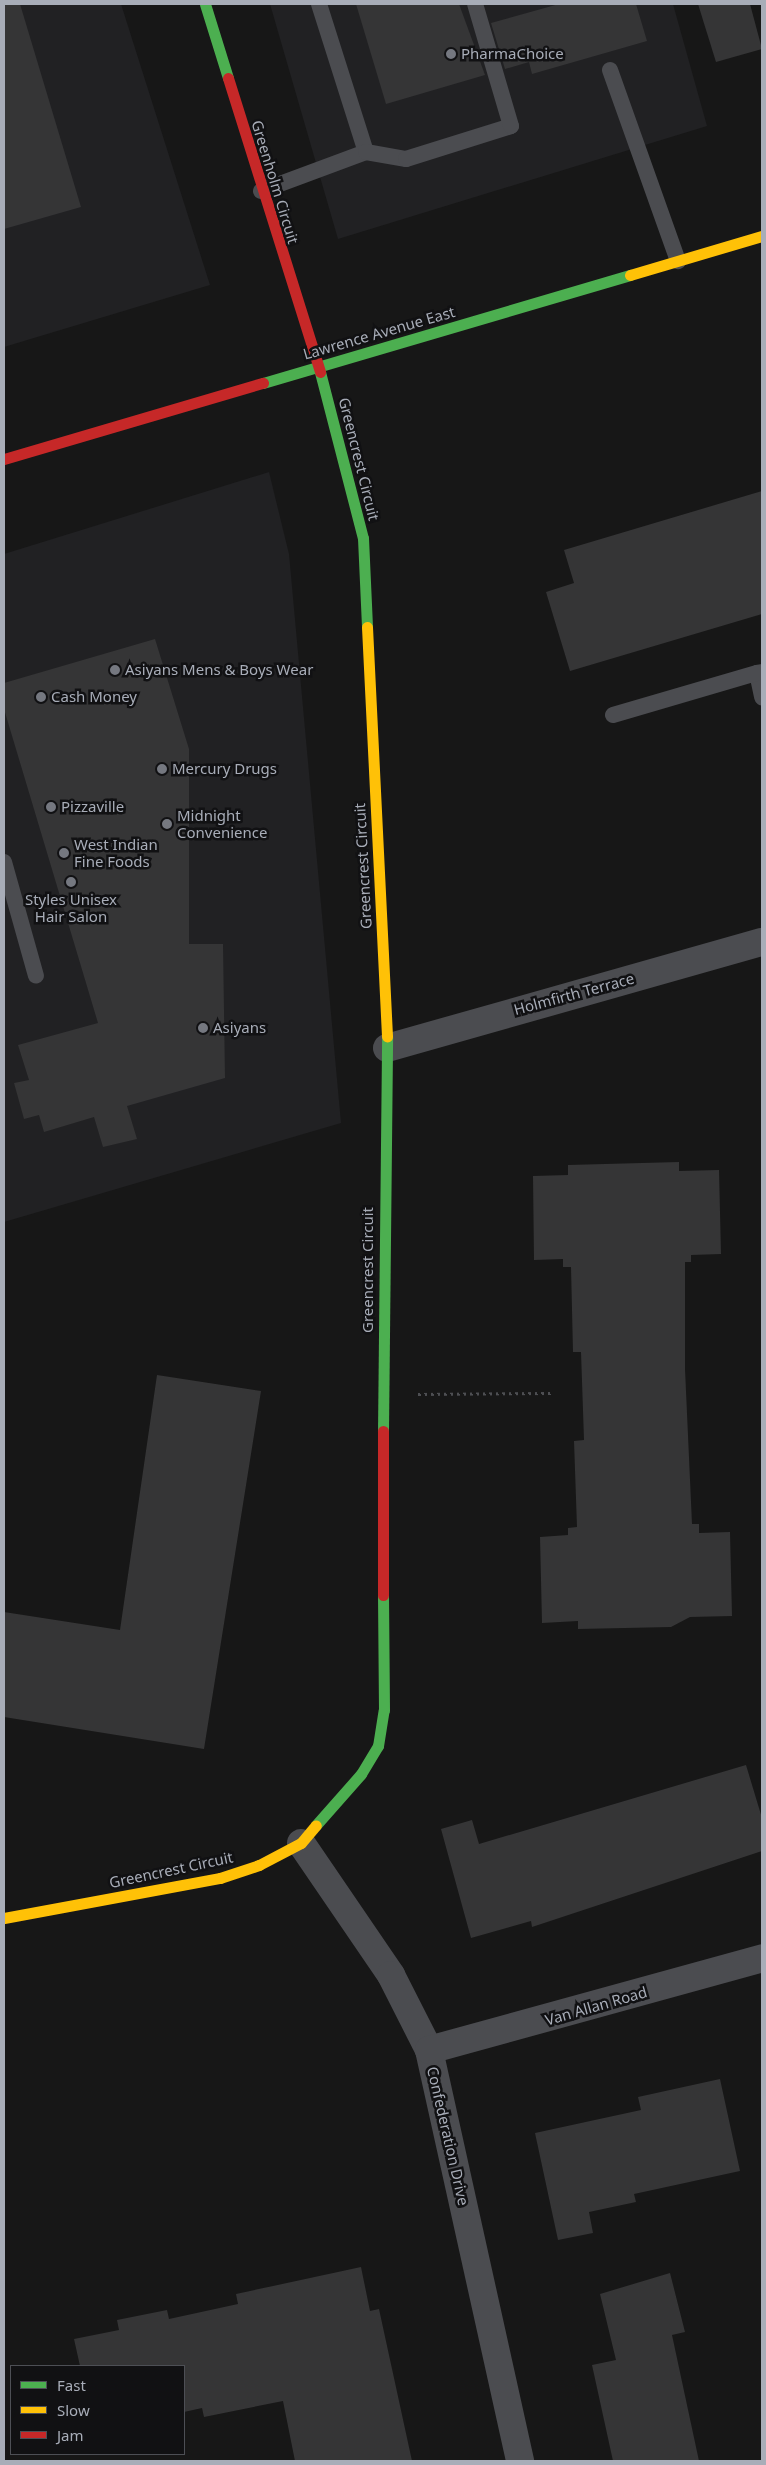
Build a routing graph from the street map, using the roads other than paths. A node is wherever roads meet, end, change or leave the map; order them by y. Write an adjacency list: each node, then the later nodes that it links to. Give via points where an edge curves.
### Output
1 (205, 4): 6 (street, Greenholm Circuit)
2 (319, 4): 5 (lane)
3 (475, 4): 5 (lane, via 511,126 406,159)
4 (610, 70): 8 (lane)
5 (366, 152): 6 (lane)
6 (261, 191): 9 (street, Greenholm Circuit)
7 (762, 236): 8 (street, Lawrence Avenue East)
8 (678, 260): 9 (street, Lawrence Avenue East)
9 (319, 367): 10 (street, Lawrence Avenue East); 17 (street, Greencrest Circuit, via 363,538)
10 (4, 459)
11 (759, 673): 12 (lane); 13 (lane)
12 (762, 697)
13 (613, 715)
14 (4, 862): 16 (lane)
15 (762, 942): 17 (street, Holmfirth Terrace)
16 (36, 976)
17 (387, 1048): 18 (street, Greencrest Circuit, via 384,1710 378,1746 361,1774)
18 (301, 1843): 19 (street, Greencrest Circuit, via 259,1865 220,1878); 21 (street, Confederation Drive, via 390,1975)
19 (4, 1918)
20 (762, 1958): 21 (street, Van Allan Road)
21 (429, 2050): 22 (street, Confederation Drive)
22 (520, 2461)

